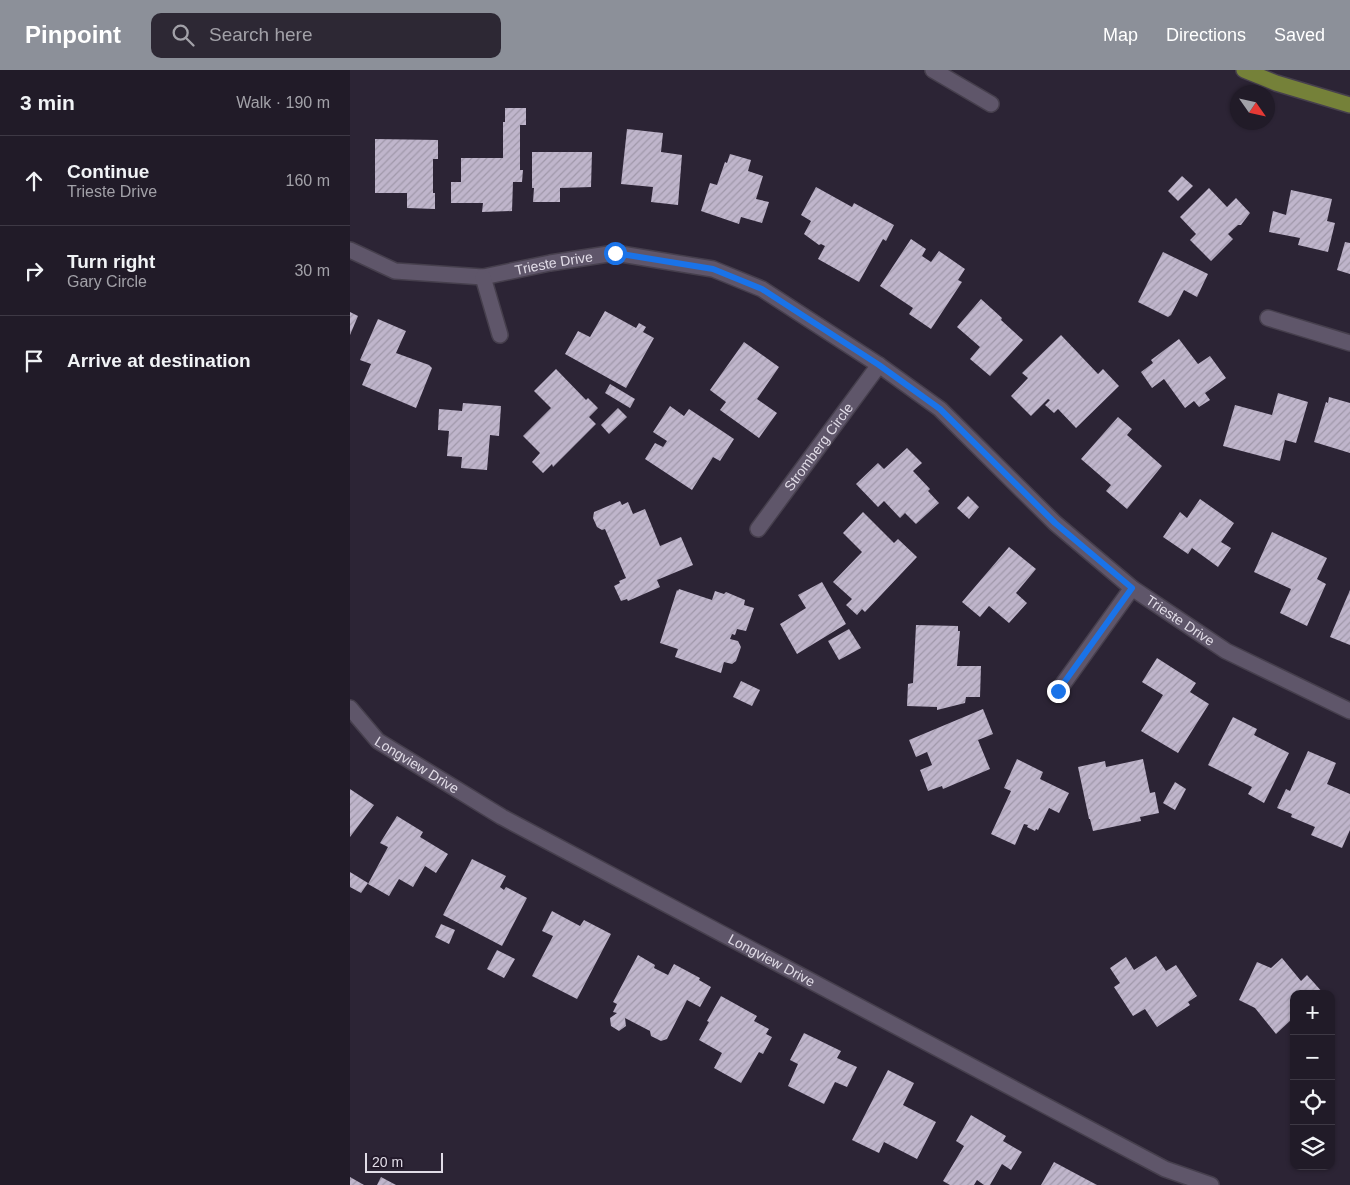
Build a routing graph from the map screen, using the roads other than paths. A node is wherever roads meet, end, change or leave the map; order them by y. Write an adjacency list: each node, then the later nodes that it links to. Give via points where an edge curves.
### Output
1 (933, 70): 3 (street)
2 (1244, 70): 4 (main road)
3 (991, 104)
4 (1350, 105)
5 (350, 250): 6 (street, Trieste Drive, via 395,271)
6 (483, 277): 8 (street); 10 (street, Trieste Drive, via 615,253 713,269 762,289)
7 (1268, 318): 9 (street)
8 (500, 335)
9 (1350, 343)
10 (879, 365): 11 (street, Stromberg Circle); 12 (street, Trieste Drive, via 940,409 1055,523)
11 (758, 529)
12 (1132, 588): 13 (street); 15 (street, Trieste Drive, via 1226,652)
13 (1058, 691)
14 (350, 708): 16 (street, Longview Drive, via 378,741 502,817 1165,1169)
15 (1350, 711)
16 (1211, 1185)

